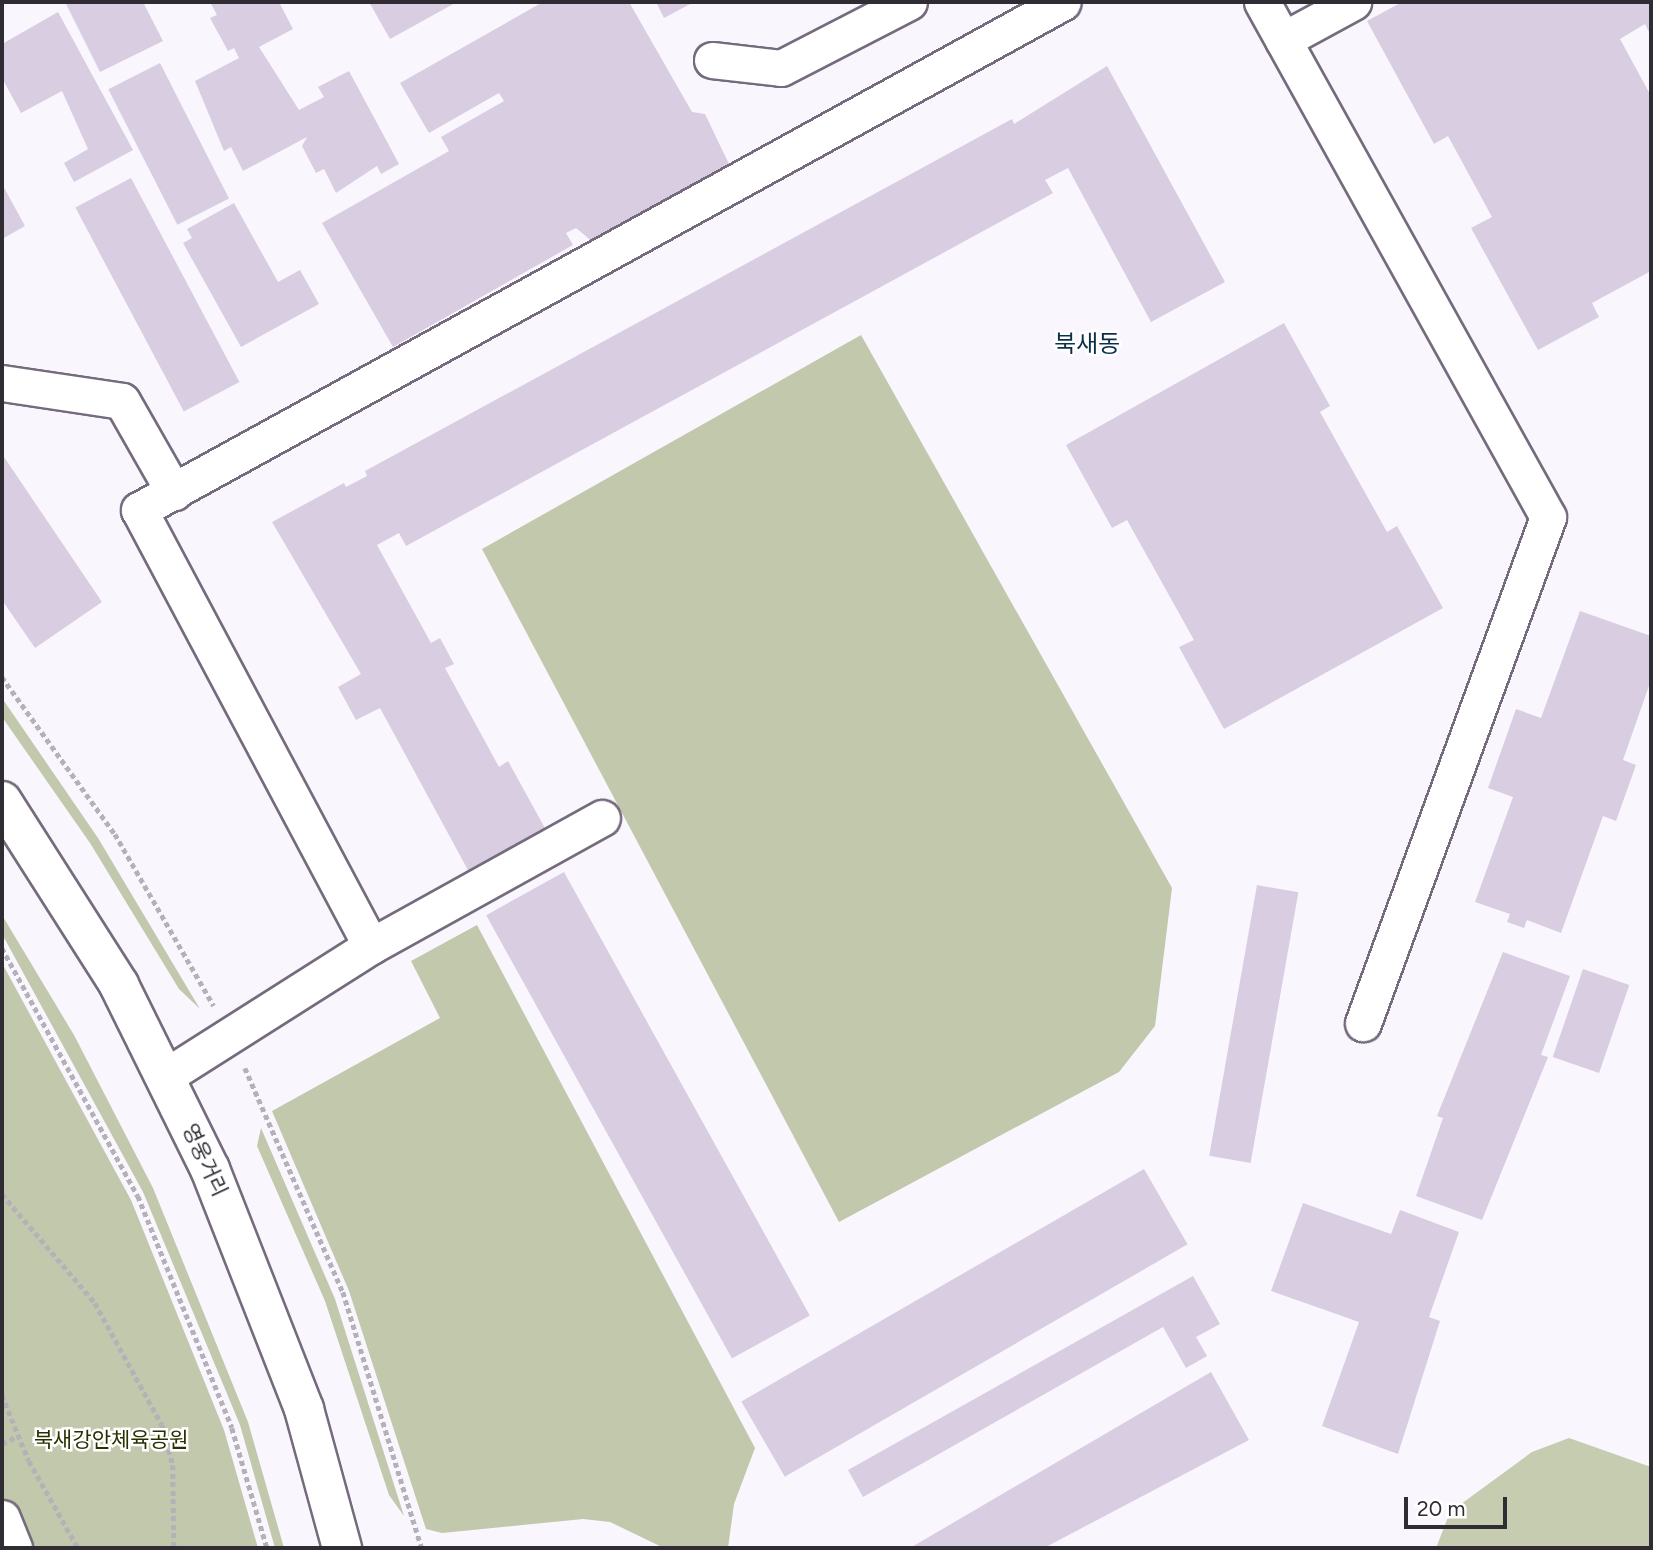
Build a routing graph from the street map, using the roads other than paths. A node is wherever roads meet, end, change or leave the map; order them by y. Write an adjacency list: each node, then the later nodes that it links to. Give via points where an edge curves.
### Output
1 (909, 2): 6 (street, via 781,68)
2 (1063, 2): 8 (street)
3 (1262, 2): 5 (street)
4 (1353, 2): 5 (street)
5 (1283, 40): 12 (street, via 1548,517)
6 (712, 60)
7 (2, 383): 8 (street, via 122,401)
8 (174, 492): 11 (street, via 139,510)
9 (2, 801): 13 (main road, 영웅거리, via 119,985)
10 (602, 818): 11 (street)
11 (371, 946): 13 (street)
12 (1363, 1023)
13 (166, 1076): 16 (main road, 영웅거리, via 262,1292 304,1409)
14 (2, 1518): 15 (street)
15 (14, 1548)
16 (342, 1548)

